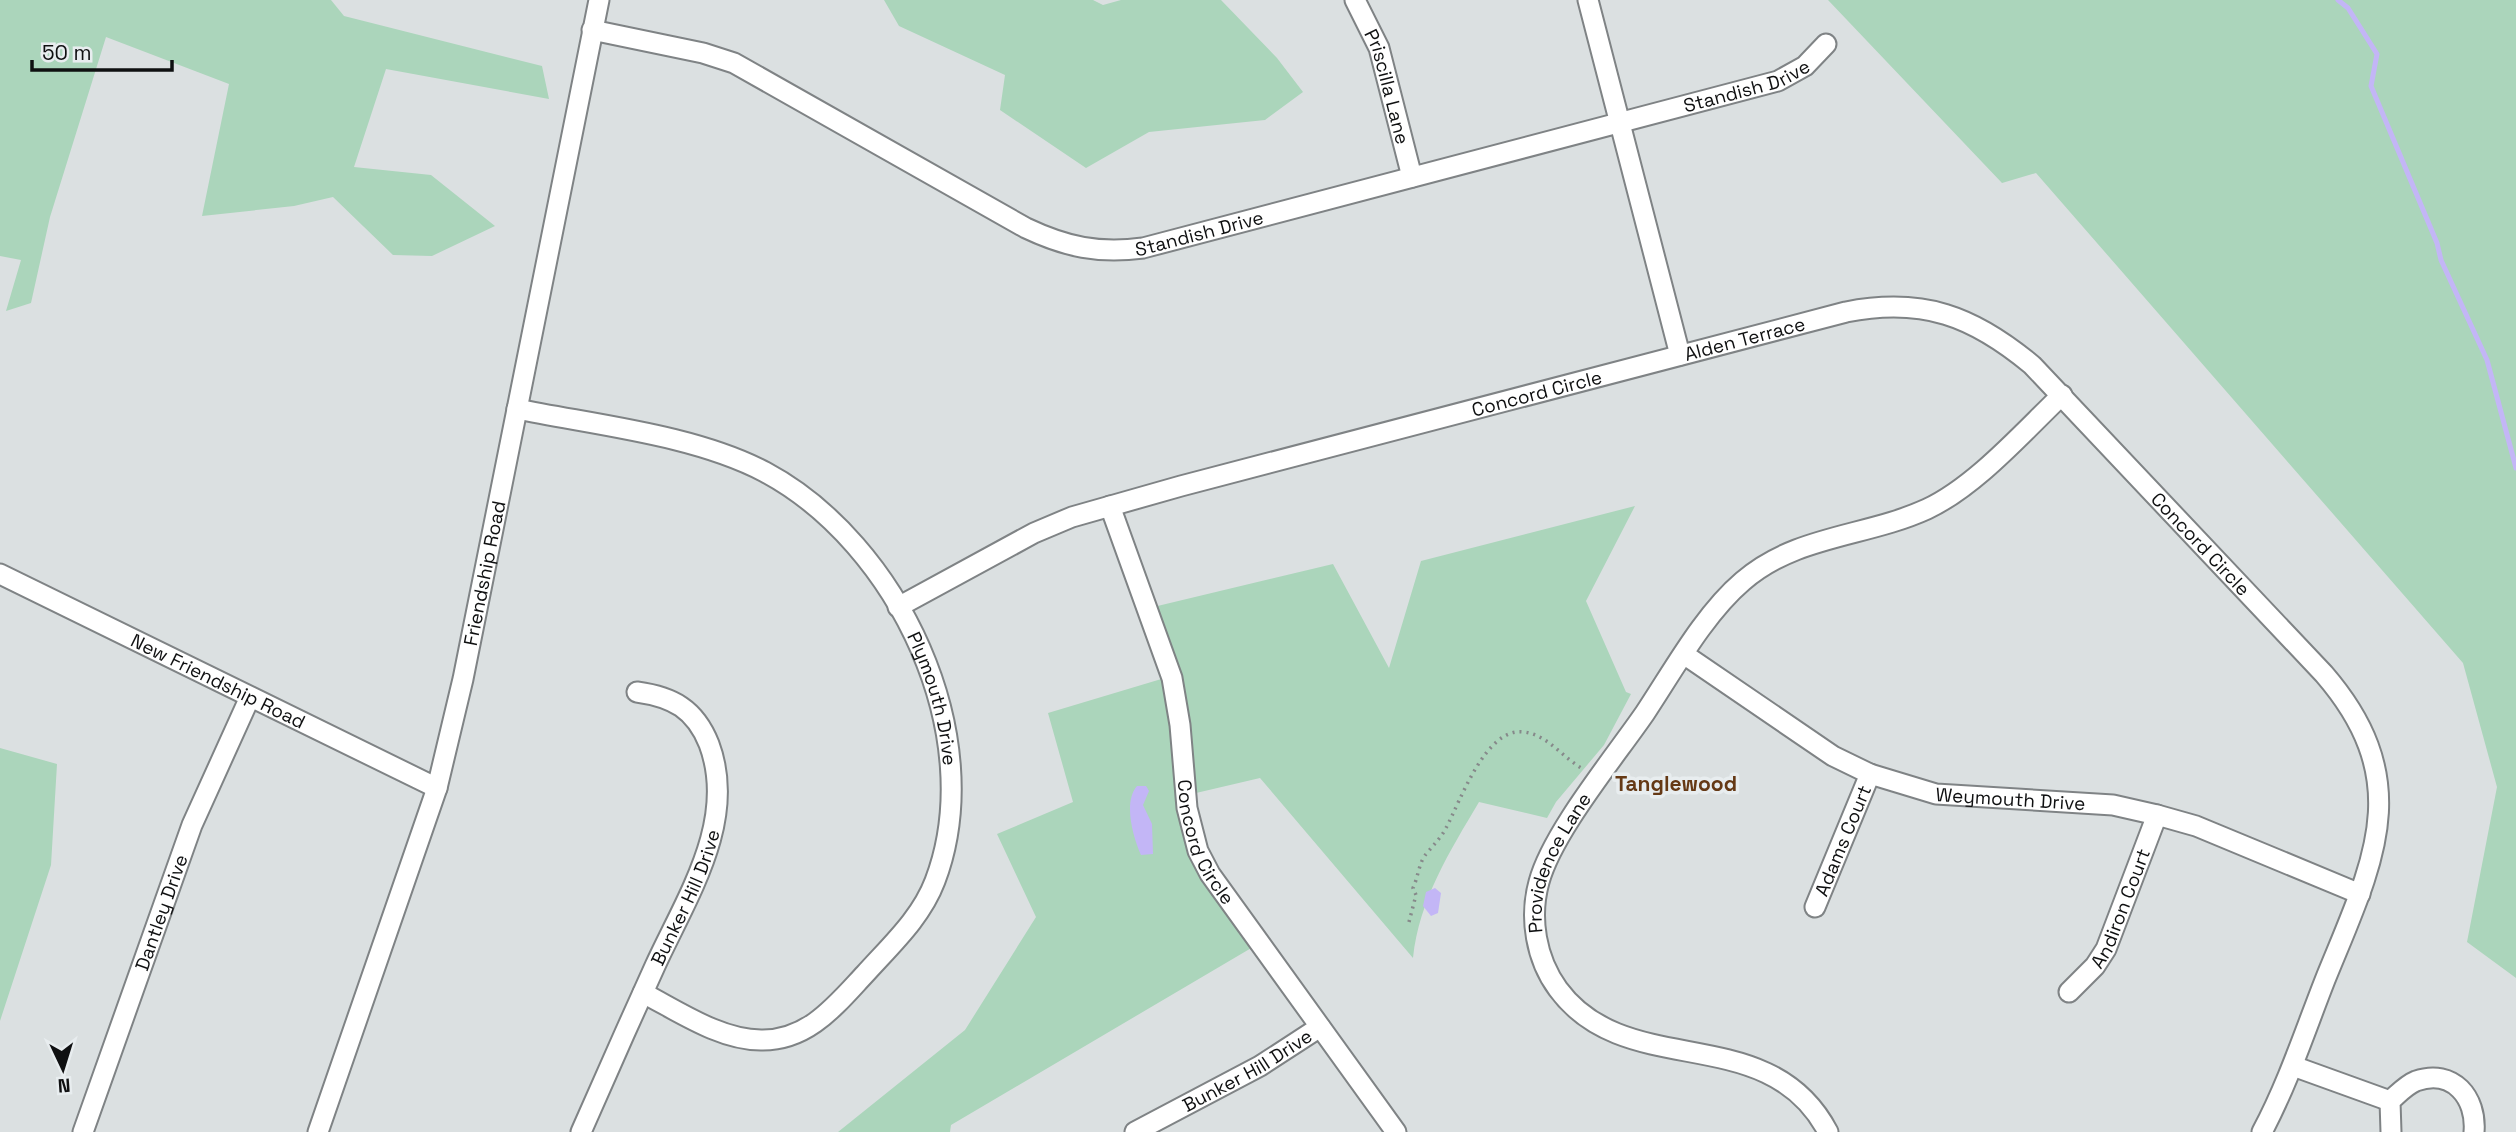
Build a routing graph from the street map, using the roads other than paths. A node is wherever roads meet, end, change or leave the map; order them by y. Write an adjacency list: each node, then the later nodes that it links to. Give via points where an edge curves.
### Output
1 (598, 0): 4 (street, Friendship Road)
2 (1355, 0): 7 (street, Priscilla Lane, via 1379,48)
3 (1588, 0): 6 (street, Alden Terrace)
4 (593, 30): 7 (street, Standish Drive, via 734,63 1026,228 1069,247 1095,251 1143,248); 10 (street, Friendship Road)
5 (1826, 44): 6 (street, Standish Drive, via 1805,66 1778,81)
6 (1620, 122): 7 (street, Standish Drive); 8 (street, Alden Terrace)
7 (1412, 177)
8 (1680, 355): 9 (street, Alden Terrace, via 1846,312 1889,306 1920,308 1962,318 1994,334); 11 (street, Concord Circle)
9 (2062, 395): 14 (street, via 1948,498 1897,520 1804,545 1768,563 1725,599); 20 (street, Concord Circle, via 2324,674 2352,710 2373,758 2380,804 2375,847)
10 (517, 409): 13 (street, Plymouth Drive, via 700,446 765,471 835,523); 18 (street, Friendship Road)
11 (1110, 506): 13 (street, Concord Circle, via 1034,533); 24 (street, Concord Circle, via 1172,678 1181,725 1187,808 1198,851)
12 (0, 574): 16 (street, New Friendship Road)
13 (898, 607): 23 (street, Plymouth Drive, via 933,676 952,762 946,848 926,901 911,924 827,1014 800,1032 749,1039)
14 (1685, 655): 17 (street, Weymouth Drive, via 1833,756); 32 (street, Providence Lane, via 1549,856 1538,887 1537,941 1557,988 1572,1007 1602,1028 1776,1076 1803,1096)
15 (637, 692): 23 (street, Bunker Hill Drive, via 666,696 699,721 712,752 719,797 707,850)
16 (250, 697): 18 (street, New Friendship Road); 27 (street, Dantley Drive, via 192,825)
17 (1870, 774): 19 (street, Weymouth Drive, via 1936,794 2113,805); 21 (street, Adams Court)
18 (437, 788): 28 (street, Friendship Road)
19 (2157, 815): 20 (street, Weymouth Drive, via 2196,826); 22 (street, Andiron Court, via 2106,949)
20 (2360, 894): 25 (street, Concord Circle)
21 (1815, 907)
22 (2069, 992)
23 (649, 996): 29 (street, Bunker Hill Drive)
24 (1320, 1027): 30 (street, Bunker Hill Drive, via 1260,1066); 31 (street, Concord Circle)
25 (2293, 1066): 26 (street); 33 (street, Concord Circle)
26 (2390, 1101): 34 (street); 35 (street, via 2414,1082 2446,1080 2472,1104)
27 (83, 1132)
28 (318, 1132)
29 (581, 1132)
30 (1135, 1132)
31 (1396, 1132)
32 (1828, 1132)
33 (2262, 1132)
34 (2391, 1132)
35 (2474, 1132)

